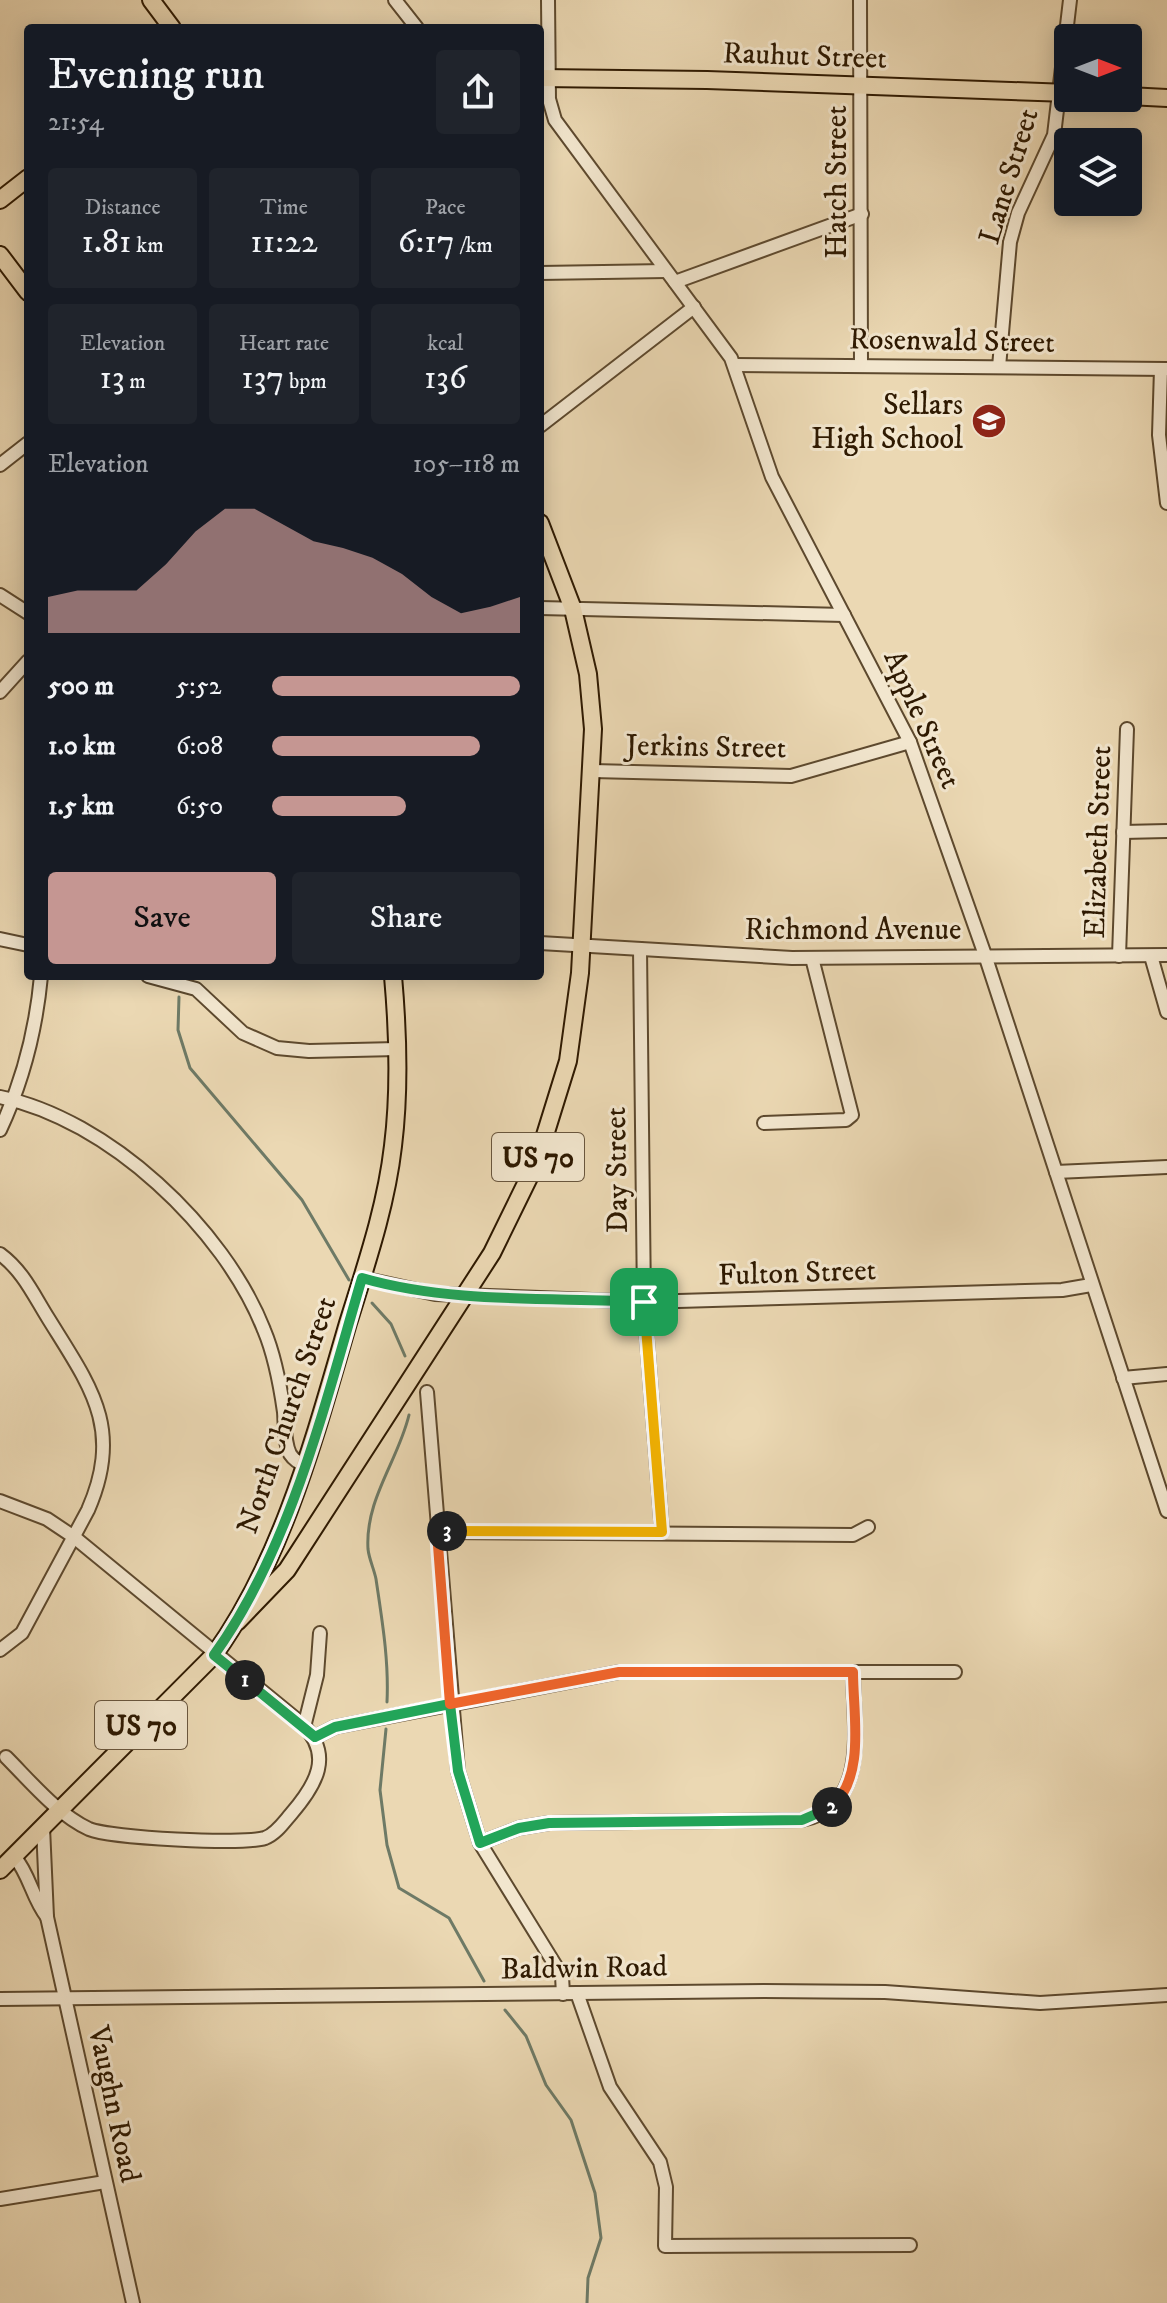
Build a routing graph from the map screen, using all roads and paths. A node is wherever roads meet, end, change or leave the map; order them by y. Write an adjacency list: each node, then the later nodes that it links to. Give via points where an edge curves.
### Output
1 (151, 0): 6 (main road)
2 (395, 0): 7 (street)
3 (548, 0): 9 (street, Apple Street)
4 (860, 0): 10 (street, Hatch Street)
5 (1070, 0): 8 (street, Lane Street)
6 (169, 24)
7 (414, 24)
8 (1068, 24)
9 (544, 78): 10 (main road, Rauhut Street); 20 (street, Apple Street, via 555,120)
10 (862, 86): 11 (main road, Rauhut Street); 17 (street, Hatch Street)
11 (1054, 93)
12 (1142, 97): 13 (main road)
13 (1167, 98)
14 (1059, 112): 25 (street, Lane Street, via 1013,227)
15 (24, 181): 16 (main road)
16 (0, 200)
17 (862, 214): 20 (street); 23 (street, Hatch Street)
18 (0, 255): 21 (main road)
19 (544, 273): 20 (street)
20 (671, 277): 22 (street, Apple Street)
21 (24, 287)
22 (694, 307): 24 (street, Apple Street); 27 (street)
23 (861, 364): 24 (street, Rosenwald Street); 25 (street, Rosenwald Street)
24 (735, 365): 36 (street, Apple Street, via 772,477)
25 (999, 367): 26 (street, Rosenwald Street)
26 (1164, 369): 30 (street, via 1159,435)
27 (544, 423)
28 (24, 446): 29 (street)
29 (0, 465)
30 (1167, 503)
31 (544, 533): 34 (main road, US 70)
32 (0, 595): 35 (street)
33 (544, 608): 34 (street)
34 (573, 609): 36 (street); 41 (main road, US 70, via 590,691)
35 (24, 610)
36 (844, 615): 40 (street, Apple Street)
37 (24, 665): 38 (street)
38 (0, 692)
39 (1127, 729): 43 (street, Elizabeth Street)
40 (910, 742): 41 (street, Jerkins Street, via 791,776); 49 (street, Apple Street)
41 (593, 771): 47 (main road, US 70)
42 (1167, 831): 43 (street)
43 (1123, 832): 51 (street, Elizabeth Street)
44 (0, 939): 46 (street)
45 (544, 943): 47 (street, Richmond Avenue)
46 (24, 944)
47 (582, 946): 48 (street, Richmond Avenue); 70 (main road, US 70, via 572,1039 550,1125 516,1207)
48 (640, 949): 53 (street, Richmond Avenue); 71 (street, Day Street)
49 (985, 955): 51 (street, Richmond Avenue); 53 (street, Richmond Avenue); 66 (street, Apple Street)
50 (1167, 955): 52 (street, Richmond Avenue)
51 (1119, 956): 52 (street, Richmond Avenue)
52 (1151, 956): 59 (street, Elizabeth Street)
53 (812, 958): 63 (street, via 853,1112 846,1120)
54 (40, 980): 62 (street, via 32,1042)
55 (163, 980): 58 (street)
56 (200, 980): 58 (street)
57 (393, 980): 60 (main road, North Church Street / US 70)
58 (196, 989): 60 (street, via 243,1033 277,1048)
59 (1167, 1012)
60 (397, 1049): 68 (main road, North Church Street / US 70, via 393,1149)
61 (0, 1097): 62 (street)
62 (14, 1100): 64 (street); 75 (street, via 68,1119 109,1143 169,1197 229,1265 263,1327 276,1364 288,1447 294,1460)
63 (764, 1123)
64 (0, 1130)
65 (1167, 1167): 66 (street)
66 (1056, 1172): 69 (street, Apple Street)
67 (0, 1254): 81 (street, via 33,1290 92,1388 101,1415 102,1471)
68 (362, 1278): 70 (street, Fulton Street, via 417,1292); 75 (main road, North Church Street / US 70)
69 (1091, 1285): 71 (street, Fulton Street); 73 (street, Apple Street)
70 (466, 1295): 71 (street, Fulton Street); 82 (main road, US 70, via 287,1570)
71 (644, 1302): 80 (street, Day Street)
72 (1167, 1374): 73 (street)
73 (1123, 1378): 77 (street, Apple Street)
74 (427, 1392): 79 (street)
75 (304, 1465): 82 (main road, North Church Street / US 70)
76 (0, 1501): 81 (street, via 47,1519)
77 (1167, 1511)
78 (868, 1527): 80 (street, via 853,1535)
79 (437, 1532): 80 (street); 88 (street)
80 (662, 1532)
81 (74, 1537): 84 (street, via 22,1633); 85 (street)
82 (237, 1622): 85 (main road, North Church Street / US 70)
83 (320, 1633): 89 (street, via 317,1675)
84 (0, 1650)
85 (214, 1655): 89 (street); 92 (main road, North Church Street / US 70)
86 (853, 1672): 87 (street); 88 (street, via 619,1672); 94 (street, via 851,1778 841,1799 824,1813 802,1820 549,1823)
87 (955, 1672)
88 (450, 1704): 90 (street, via 335,1727); 94 (street, via 458,1771)
89 (304, 1727): 90 (street)
90 (315, 1737): 92 (street, via 319,1759 313,1786 277,1831 265,1838 151,1837 93,1830)
91 (6, 1757): 92 (street)
92 (61, 1808): 93 (main road, North Church Street / US 70)
93 (43, 1827): 95 (main road, North Church Street / US 70); 97 (street, Vaughn Road)
94 (480, 1843): 98 (street)
95 (14, 1856): 96 (main road, North Church Street / US 70); 97 (street, Vaughn Road)
96 (0, 1870)
97 (47, 1917): 101 (street, Vaughn Road)
98 (570, 1993): 99 (street, Baldwin Road, via 885,1992 1040,2003); 101 (street, Baldwin Road); 104 (street, via 610,2087 660,2162 666,2187 665,2246)
99 (1167, 1995)
100 (0, 1999): 101 (street, Baldwin Road)
101 (66, 1999): 102 (street, Vaughn Road)
102 (105, 2182): 103 (street); 105 (street, Vaughn Road)
103 (0, 2199)
104 (910, 2245)
105 (133, 2303)

